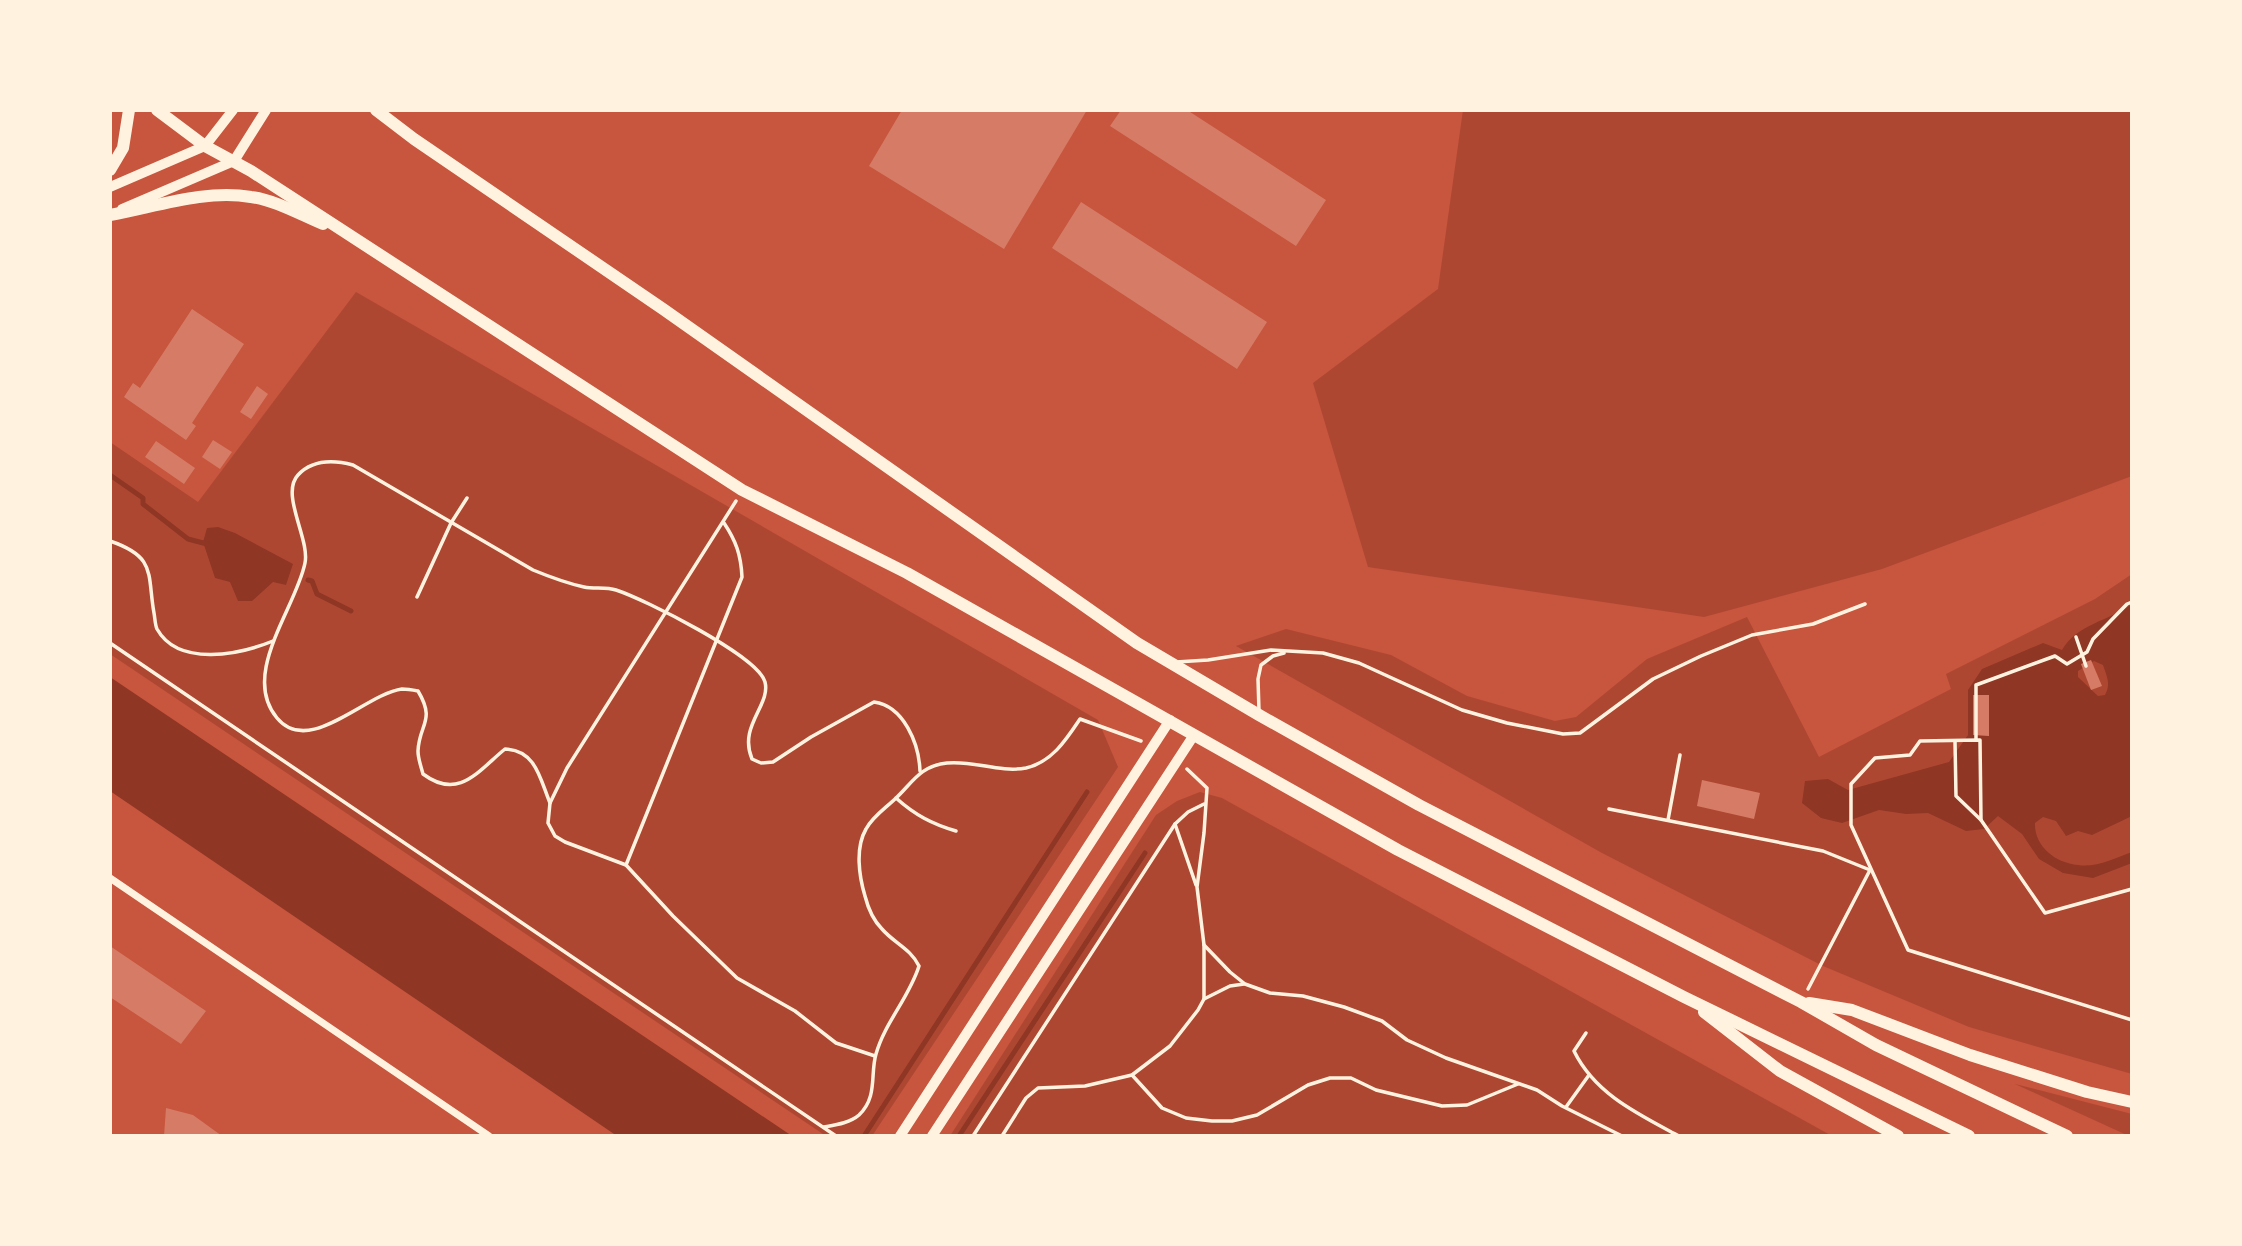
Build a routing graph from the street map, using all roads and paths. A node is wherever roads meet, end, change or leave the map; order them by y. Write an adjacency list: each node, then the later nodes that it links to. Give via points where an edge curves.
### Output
1 (129, 110): 10 (highway, via 123,148)
2 (157, 110): 8 (highway)
3 (233, 110): 8 (street)
4 (266, 110): 9 (street)
5 (376, 110): 7 (highway)
6 (385, 110): 7 (highway)
7 (414, 139): 29 (highway)
8 (205, 146): 9 (highway); 11 (street)
9 (234, 160): 12 (street); 13 (highway)
10 (110, 170)
11 (110, 187)
12 (110, 214): 13 (highway, via 212,196 251,197)
13 (352, 236): 14 (highway)
14 (742, 490): 16 (path); 32 (highway, via 907,573)
15 (467, 498): 17 (path)
16 (723, 522): 22 (path); 25 (path, via 735,540 742,577)
17 (451, 523): 19 (path); 22 (path, via 542,574 562,582 613,589); 24 (path, via 353,465 338,461 309,467 296,476 292,493 305,562)
18 (110, 541): 24 (path, via 139,556 151,576 157,628 172,645 225,655)
19 (417, 597)
20 (2132, 603): 28 (path)
21 (1865, 604): 27 (lane, via 1813,624 1752,635 1701,656 1653,679 1580,733 1507,723 1462,710 1359,663 1322,653)
22 (663, 612): 25 (path); 41 (path)
23 (2076, 638): 28 (path)
24 (274, 640): 41 (path, via 263,679 276,718 290,729 311,732 386,694 418,691 426,704 427,722 418,748 423,774 446,785 463,782 505,749 519,749 529,756)
25 (716, 641): 39 (path, via 756,668 765,682 748,737 752,759 774,762 874,702 897,712 915,742); 48 (path)
26 (110, 643): 66 (path)
27 (1289, 652): 29 (lane, via 1271,650); 31 (lane, via 1261,664)
28 (2082, 655): 30 (path); 34 (path, via 2067,664 2055,656 1976,685)
29 (1170, 662): 31 (highway)
30 (2086, 666)
31 (1259, 715): 57 (highway, via 1419,805)
32 (1170, 720): 33 (highway); 36 (street)
33 (1194, 735): 38 (street); 55 (highway, via 1398,850)
34 (1976, 740): 35 (path); 45 (path, via 1980,740)
35 (1955, 741): 45 (path, via 1956,796); 49 (path, via 1920,741 1910,755 1875,758 1851,784 1851,825)
36 (1154, 746): 39 (path, via 1080,719 1062,747 1027,768 946,763); 69 (street)
37 (1679, 755): 44 (path)
38 (1178, 760): 42 (path, via 1207,788); 70 (street)
39 (920, 771): 40 (path)
40 (896, 798): 47 (path, via 933,825); 60 (path, via 866,830 859,871 873,918 919,966)
41 (550, 803): 48 (path, via 548,822 555,836)
42 (1204, 804): 46 (path); 51 (path)
43 (1609, 808): 44 (path)
44 (1668, 820): 49 (path, via 1823,851)
45 (1981, 820): 52 (path, via 2045,913)
46 (1175, 824): 51 (path); 71 (path)
47 (956, 831)
48 (626, 865): 60 (path, via 737,978 796,1011 836,1043)
49 (1870, 870): 57 (path); 58 (path, via 1908,950)
50 (110, 878): 67 (street)
51 (1197, 887): 53 (path)
52 (2132, 889)
53 (1204, 945): 54 (path); 56 (path)
54 (1245, 984): 56 (path); 63 (path, via 1344,1007 1382,1021 1407,1040 1446,1058)
55 (1684, 997): 75 (highway, via 1780,1071); 76 (highway)
56 (1204, 999): 61 (path, via 1170,1046)
57 (1801, 1002): 64 (highway, via 1853,1010 1970,1055); 77 (highway, via 1876,1045)
58 (2132, 1020)
59 (1587, 1033): 62 (path, via 1574,1051)
60 (875, 1056): 66 (path, via 872,1093 860,1115)
61 (1132, 1075): 63 (path, via 1162,1108 1186,1118 1212,1121 1257,1115 1308,1085 1330,1078 1351,1078 1376,1090 1442,1106 1467,1105); 72 (path, via 1085,1086 1038,1088 1026,1098)
62 (1589, 1075): 65 (path); 74 (path, via 1616,1101)
63 (1520, 1083): 65 (path)
64 (2132, 1102)
65 (1565, 1107): 73 (path)
66 (824, 1127): 68 (path)
67 (489, 1136)
68 (836, 1136)
69 (900, 1136)
70 (932, 1136)
71 (973, 1136)
72 (1002, 1136)
73 (1622, 1136)
74 (1679, 1136)
75 (1898, 1136)
76 (1969, 1136)
77 (2067, 1136)

